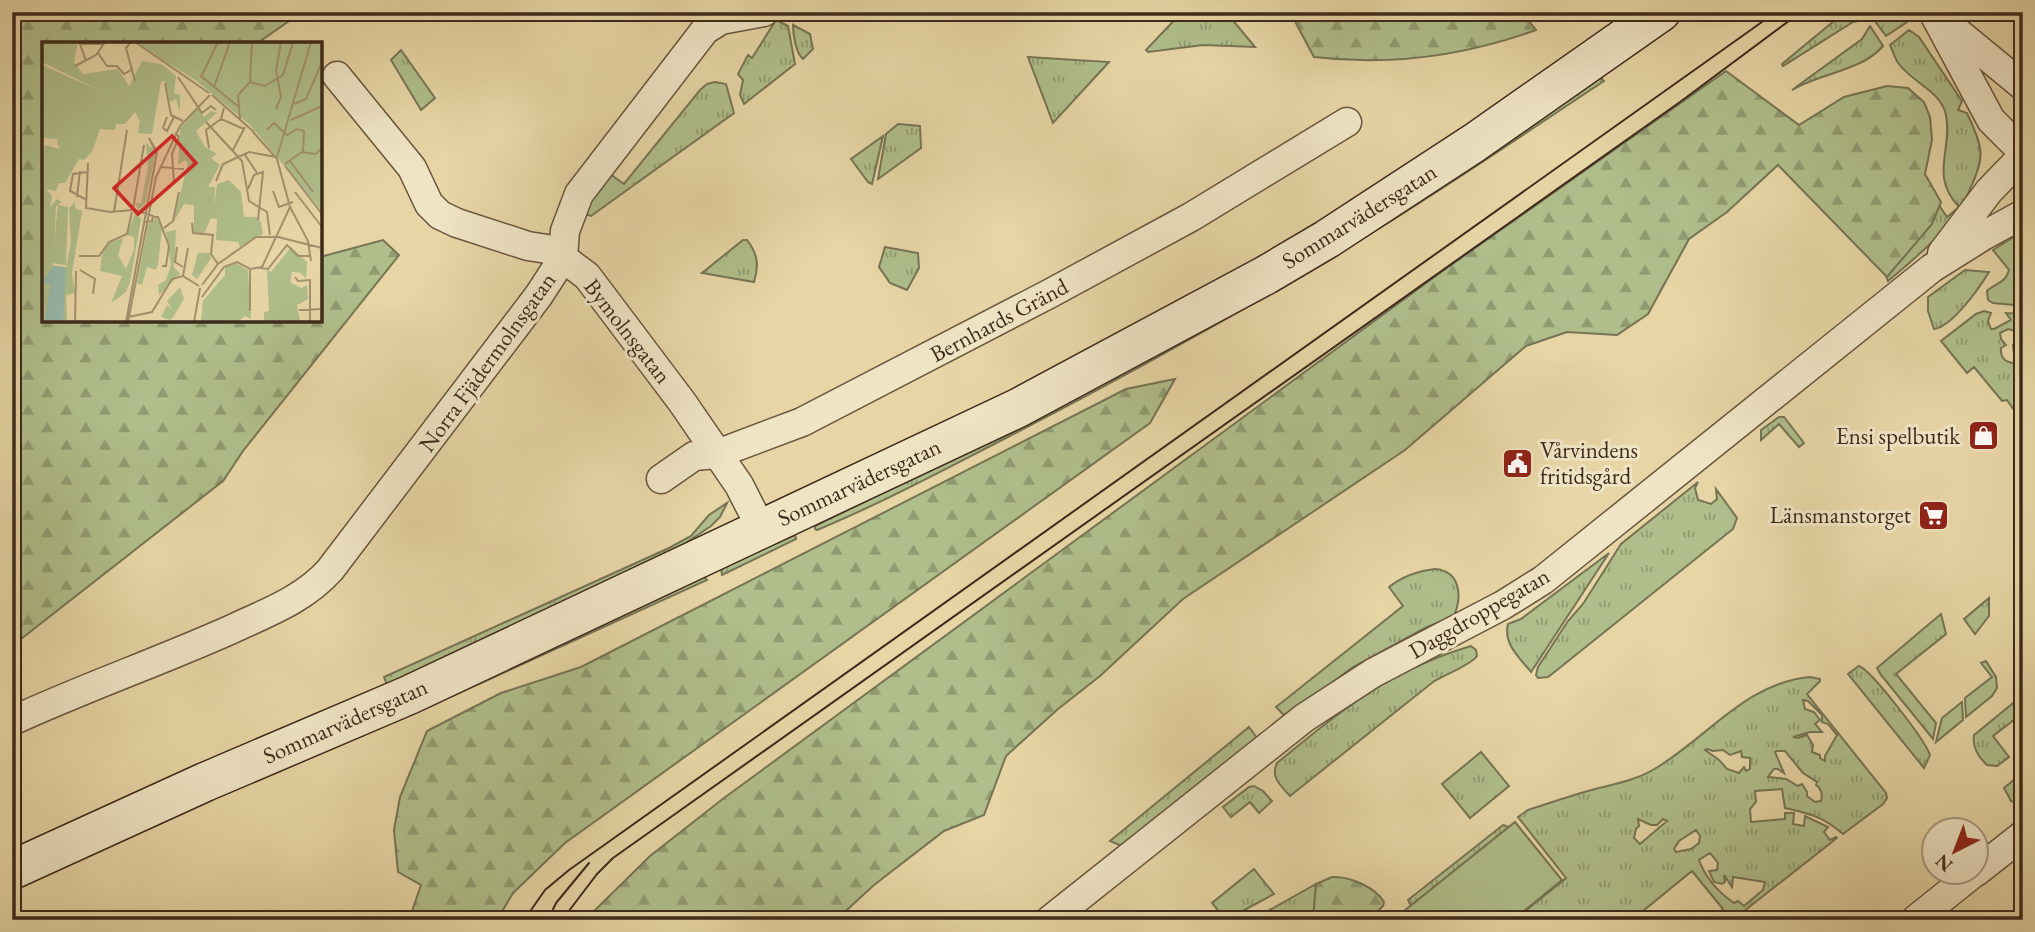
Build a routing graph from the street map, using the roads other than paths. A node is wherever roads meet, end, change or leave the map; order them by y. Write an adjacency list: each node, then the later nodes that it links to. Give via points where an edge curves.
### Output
1 (764, 12): 9 (street, Norra Fjädermolnsgatan, via 721,20 705,30 579,194 565,231)
2 (1661, 12): 13 (street, Sommarvädersgatan, via 1475,144 1266,275 1018,408)
3 (1933, 13): 5 (street); 7 (street, via 1991,120)
4 (338, 76): 9 (street, Bymolnsgatan, via 412,168 429,204 440,215)
5 (2023, 86)
6 (1347, 122): 11 (street, Bernhards Gränd, via 1191,217 1049,294 802,422)
7 (2020, 154): 10 (street, Daggdroppegatan)
8 (2023, 214): 10 (street, Daggdroppegatan)
9 (563, 258): 11 (street, Bymolnsgatan, via 587,276 621,319); 14 (street, Norra Fjädermolnsgatan, via 330,570 304,594)
10 (1932, 268): 19 (street, Daggdroppegatan, via 1543,580 1373,673 1304,718)
11 (717, 454): 12 (street, via 694,456); 13 (street)
12 (661, 480)
13 (761, 528): 17 (street, Sommarvädersgatan, via 409,695)
14 (12, 721)
15 (2023, 835): 16 (street)
16 (1990, 860)
17 (12, 870)
18 (1958, 886): 20 (street)
19 (1050, 920)
20 (1915, 920)

